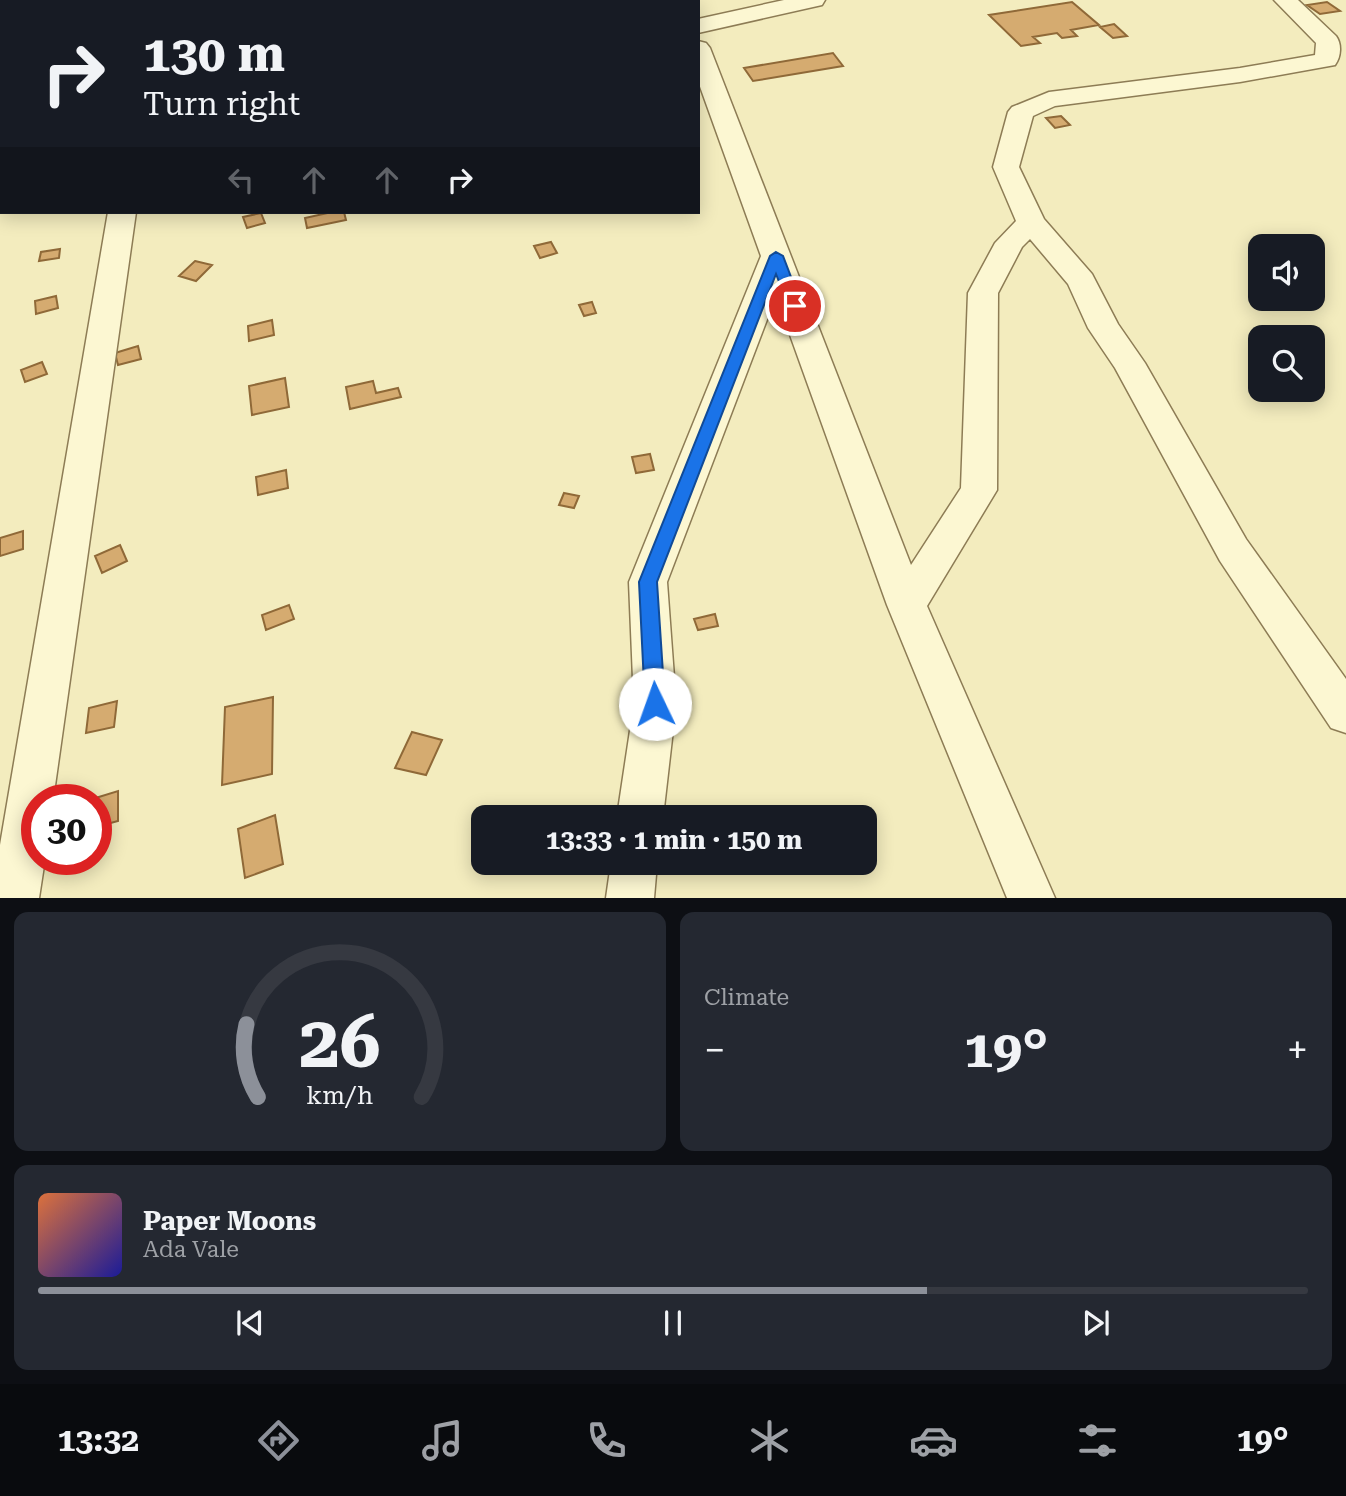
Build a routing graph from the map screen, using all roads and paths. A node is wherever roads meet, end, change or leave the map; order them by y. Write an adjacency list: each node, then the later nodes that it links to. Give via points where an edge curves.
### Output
1 (814, 0): 3 (street)
2 (1285, 0): 6 (street, via 1328,41 1327,60 1049,99 1021,113 1006,167)
3 (700, 26)
4 (700, 53): 7 (street)
5 (122, 214): 12 (street)
6 (1031, 222): 8 (street, via 1010,243 983,293 979,490); 9 (street, via 1081,281 1233,550)
7 (776, 256): 8 (street); 10 (street, via 648,582 655,704)
8 (907, 605): 14 (street)
9 (1346, 715)
10 (642, 805)
11 (633, 875): 13 (street)
12 (15, 898)
13 (630, 898)
14 (1031, 898)

